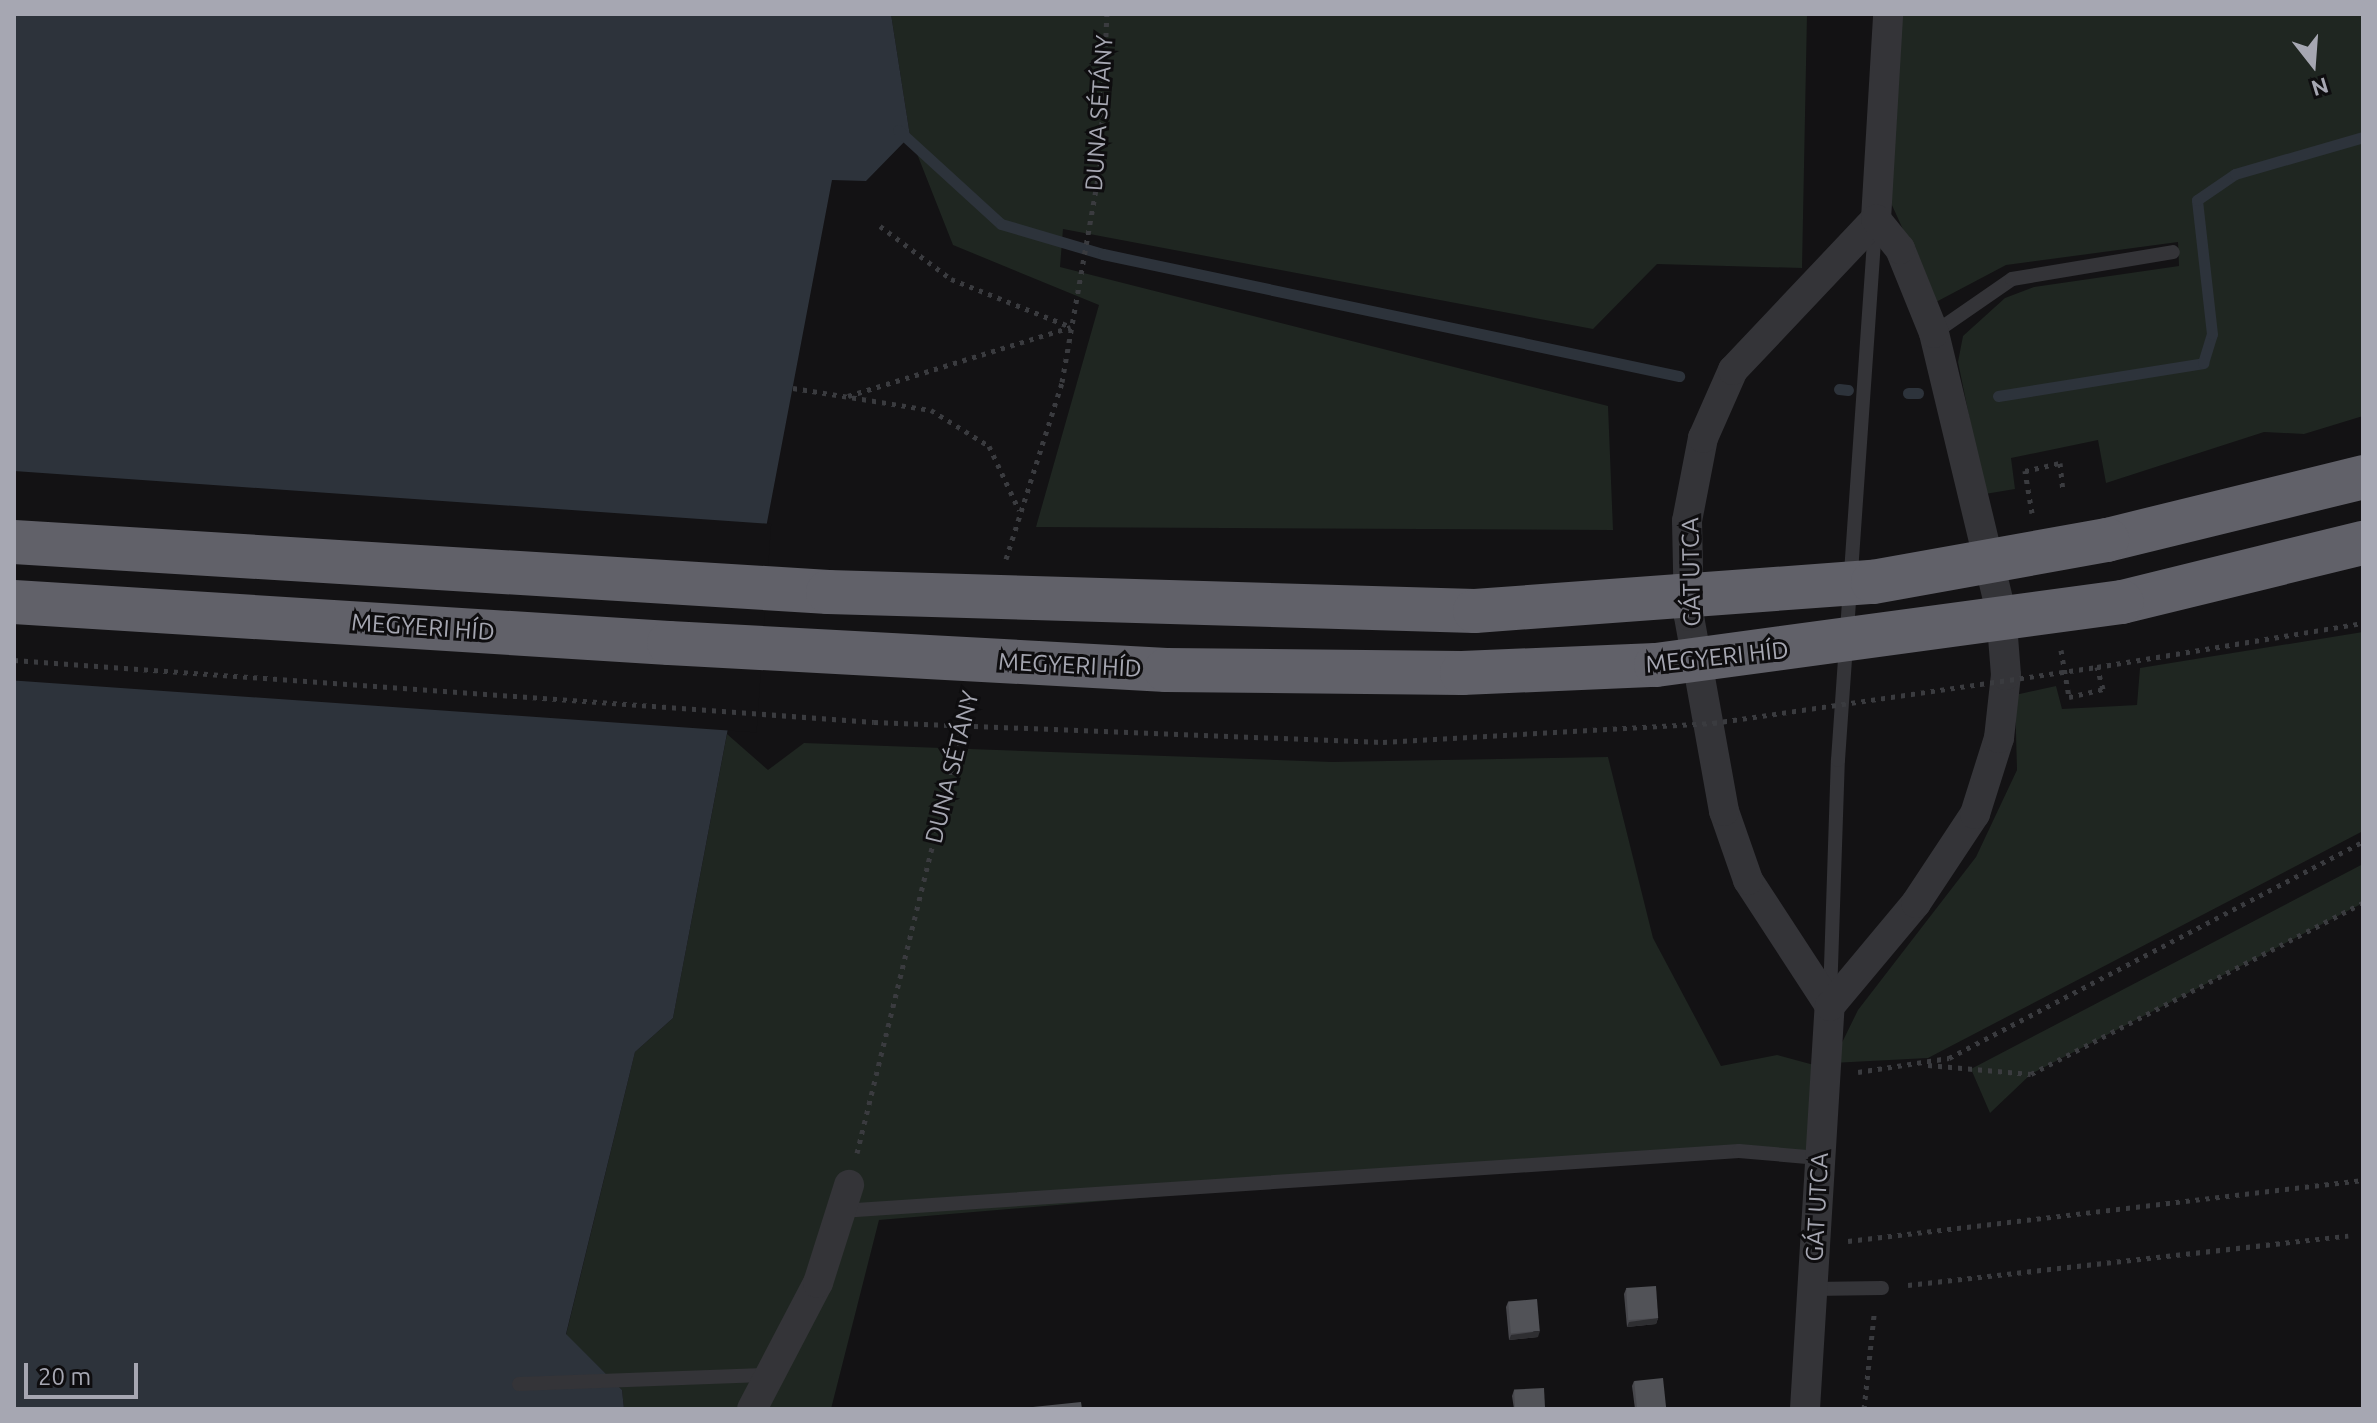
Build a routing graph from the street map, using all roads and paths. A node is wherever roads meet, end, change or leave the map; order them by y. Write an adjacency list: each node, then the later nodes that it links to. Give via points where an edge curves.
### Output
1 (1107, 14): 6 (path, DUNA SÉTÁNY, via 1090,216)
2 (1888, 14): 3 (street)
3 (1876, 219): 7 (street, via 1900,249); 25 (lane, via 1838,760); 25 (street, GÁT UTCA, via 1733,370 1703,438 1687,521 1689,616 1724,811 1748,880)
4 (880, 226): 6 (path, via 951,279)
5 (2173, 252): 7 (lane, via 2012,279)
6 (1072, 327): 9 (path); 12 (path, DUNA SÉTÁNY)
7 (1934, 333): 19 (street)
8 (793, 388): 9 (path)
9 (847, 396): 12 (path, via 931,410 989,446)
10 (2363, 477): 14 (highway, bridge, via 2107,540 1873,582 1617,606 1475,611 828,592)
11 (2063, 491): 13 (path, via 2060,463 2025,471)
12 (1019, 511): 16 (path, DUNA SÉTÁNY)
13 (2033, 517)
14 (14, 542)
15 (2363, 543): 17 (highway, MEGYERI HÍD, bridge, via 2122,602 1656,665 1462,673 1166,670)
16 (1004, 570)
17 (14, 602)
18 (2363, 623): 21 (path)
19 (2006, 653): 21 (path, via 2060,644 2069,697 2103,689); 25 (street, via 1999,738 1975,814 1916,903)
20 (14, 660): 21 (path, bridge, via 874,722 1383,742 1713,723)
21 (2097, 667)
22 (972, 687): 30 (path, DUNA SÉTÁNY)
23 (2363, 842): 26 (path)
24 (2363, 903): 26 (path, via 2031,1074 1989,1075)
25 (1830, 1006): 27 (street, GÁT UTCA)
26 (1927, 1065): 27 (path)
27 (1825, 1068): 28 (street, GÁT UTCA)
28 (1819, 1158): 30 (lane, via 1739,1151); 32 (street, GÁT UTCA)
29 (2363, 1180): 32 (path)
30 (845, 1198): 35 (street, via 818,1283)
31 (2348, 1236): 33 (path)
32 (1816, 1242): 34 (street, GÁT UTCA)
33 (1882, 1288): 34 (lane); 39 (path)
34 (1813, 1289): 38 (street, GÁT UTCA)
35 (764, 1375): 36 (lane); 37 (street)
36 (519, 1384)
37 (752, 1409)
38 (1805, 1409)
39 (1864, 1409)

